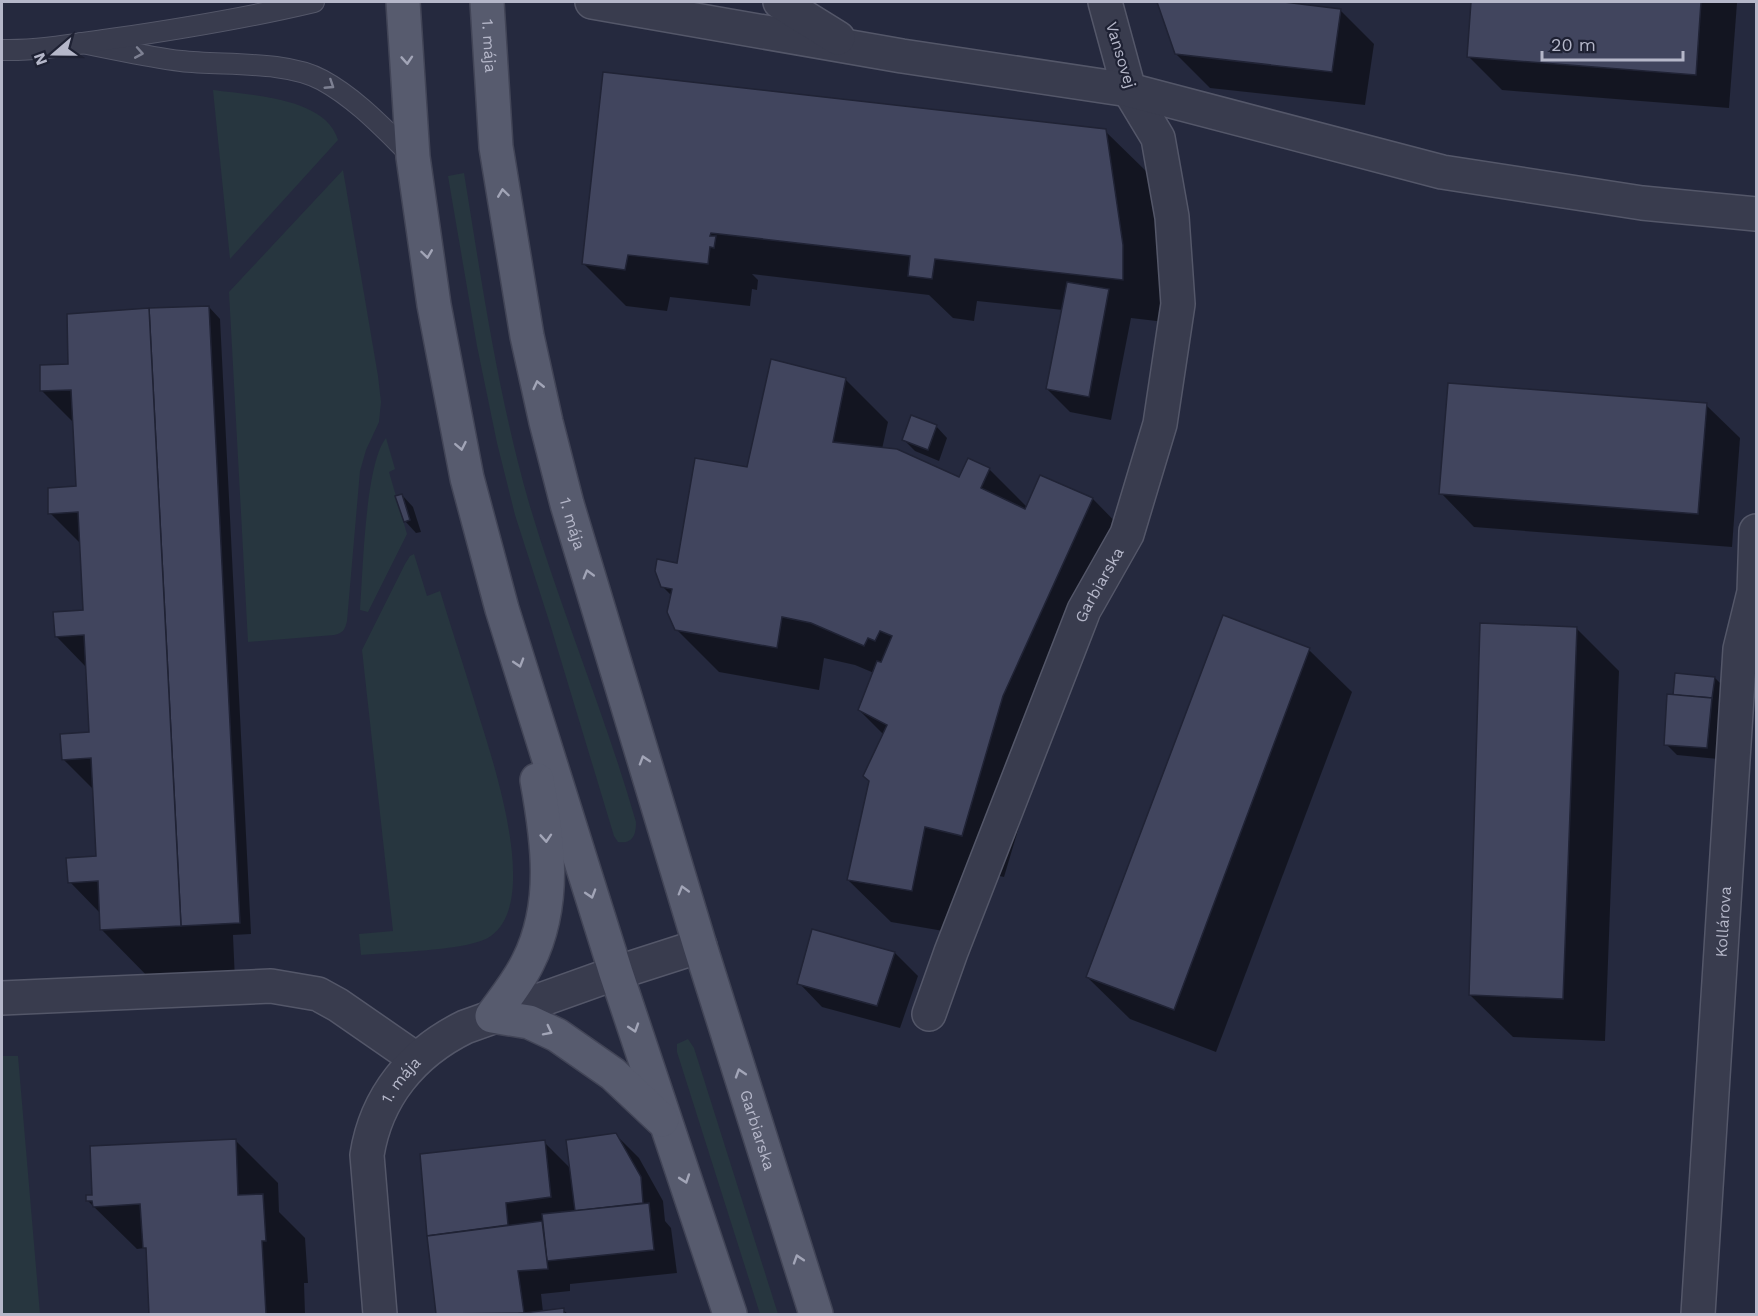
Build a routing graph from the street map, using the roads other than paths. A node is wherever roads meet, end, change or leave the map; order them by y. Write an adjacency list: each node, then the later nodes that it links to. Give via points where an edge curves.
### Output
1 (314, 2): 7 (lane, via 254,16)
2 (403, 2): 12 (main road, one-way to 12)
3 (487, 2): 16 (main road, 1. mája, one-way to 3, via 567,504 527,336 496,147)
4 (592, 2): 9 (street)
5 (780, 2): 9 (street)
6 (1105, 2): 10 (street, Vansovej)
7 (81, 43): 8 (lane); 12 (lane, one-way to 12, via 182,61 294,71 320,79 373,118)
8 (4, 46)
9 (853, 47): 10 (street)
10 (1129, 90): 11 (street, Vansovej); 13 (street, via 1442,172 1622,201)
11 (1158, 138): 19 (street, Garbiarska, via 1172,217 1178,304 1160,423 1127,534 1084,610)
12 (413, 157): 15 (main road, one-way to 15, via 434,306 467,478)
13 (1756, 214)
14 (1756, 531): 26 (street, Kollárova, via 1754,592 1740,649)
15 (536, 718): 17 (main road, one-way to 17); 20 (main road, one-way to 20, via 534,765 548,859 545,910 528,962)
16 (700, 946): 17 (street, 1. mája); 25 (main road, Garbiarska, one-way to 16)
17 (616, 973): 20 (street, 1. mája); 22 (main road, one-way to 22)
18 (2, 998): 21 (street, via 271,986 318,994)
19 (929, 1014)
20 (492, 1016): 21 (street, 1. mája, via 447,1036); 22 (main road, one-way to 22, via 529,1022 557,1035 613,1074)
21 (416, 1059): 23 (street, 1. mája, via 384,1101 370,1134 367,1155)
22 (666, 1124): 24 (main road, one-way to 24)
23 (380, 1314)
24 (730, 1314)
25 (816, 1314)
26 (1698, 1314)

